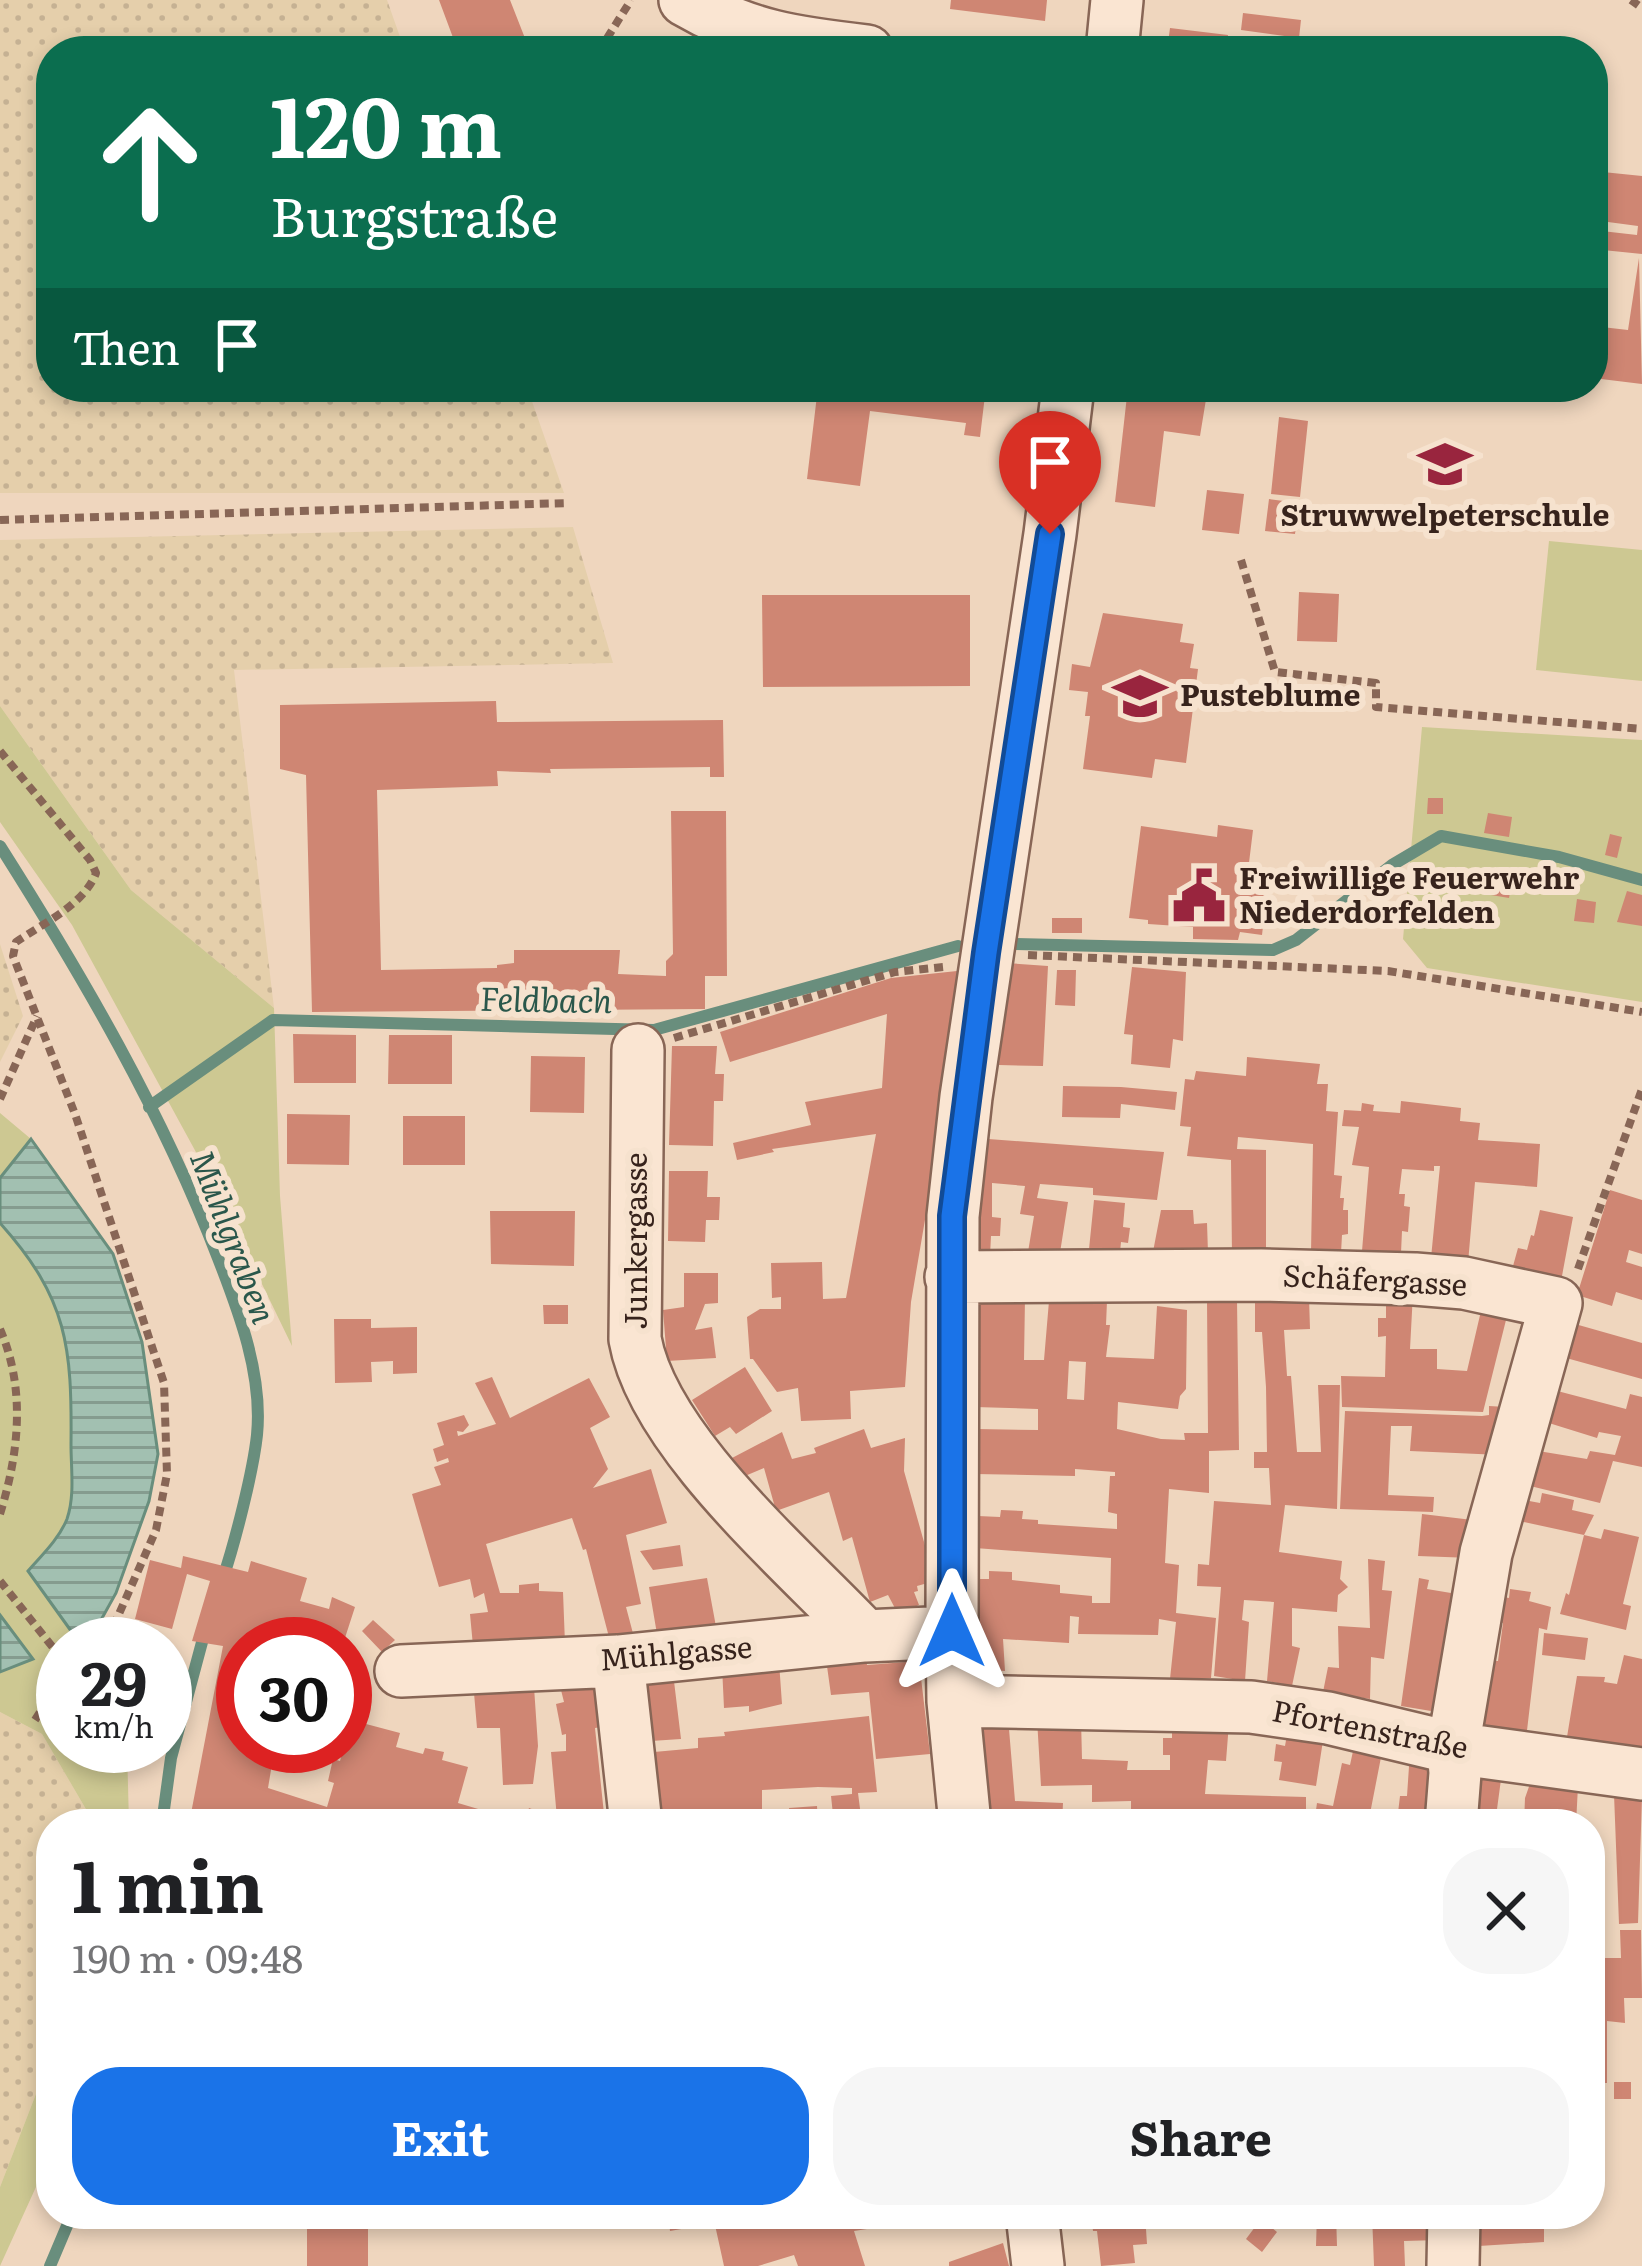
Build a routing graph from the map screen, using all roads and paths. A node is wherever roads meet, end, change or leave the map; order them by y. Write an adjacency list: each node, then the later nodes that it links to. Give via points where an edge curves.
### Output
1 (632, 0): 6 (path)
2 (685, 0): 7 (street)
3 (1118, 0): 8 (street)
4 (1631, 0): 5 (path)
5 (1642, 8)
6 (609, 36)
7 (760, 36)
8 (1114, 36)
9 (1066, 402): 15 (street)
10 (568, 503): 11 (path)
11 (0, 520)
12 (1241, 560): 13 (path, via 1276,672 1376,683 1376,707)
13 (1642, 729)
14 (0, 751): 17 (path, via 96,873 69,905 16,942 16,970)
15 (986, 953): 16 (path, via 1388,971); 18 (path, via 949,967 895,972); 21 (street)
16 (1642, 1012)
17 (37, 1014): 20 (path); 26 (path, via 164,1383 167,1474 155,1530)
18 (638, 1050): 29 (street, Junkergasse, via 635,1339 647,1383 694,1456)
19 (1642, 1089): 22 (path, via 1569,1297)
20 (0, 1099)
21 (951, 1277): 22 (street, Schäfergasse, via 1415,1279); 28 (street)
22 (1556, 1304): 33 (street, via 1486,1553)
23 (0, 1329): 24 (path, via 18,1400 13,1472)
24 (0, 1514)
25 (0, 1580): 27 (path)
26 (118, 1617)
27 (36, 1626)
28 (952, 1631): 29 (street, Mühlgasse); 32 (street)
29 (865, 1636): 30 (street, Mühlgasse)
30 (618, 1661): 31 (street, Mühlgasse); 35 (street)
31 (400, 1671)
32 (953, 1701): 33 (street, Pfortenstraße, via 1251,1707); 36 (street)
33 (1453, 1748): 34 (street, Pfortenstraße); 37 (street)
34 (1642, 1774)
35 (634, 1809)
36 (964, 1809)
37 (1451, 1809)
38 (1034, 2229): 40 (street)
39 (1454, 2229): 41 (street)
40 (1038, 2266)
41 (1454, 2266)

